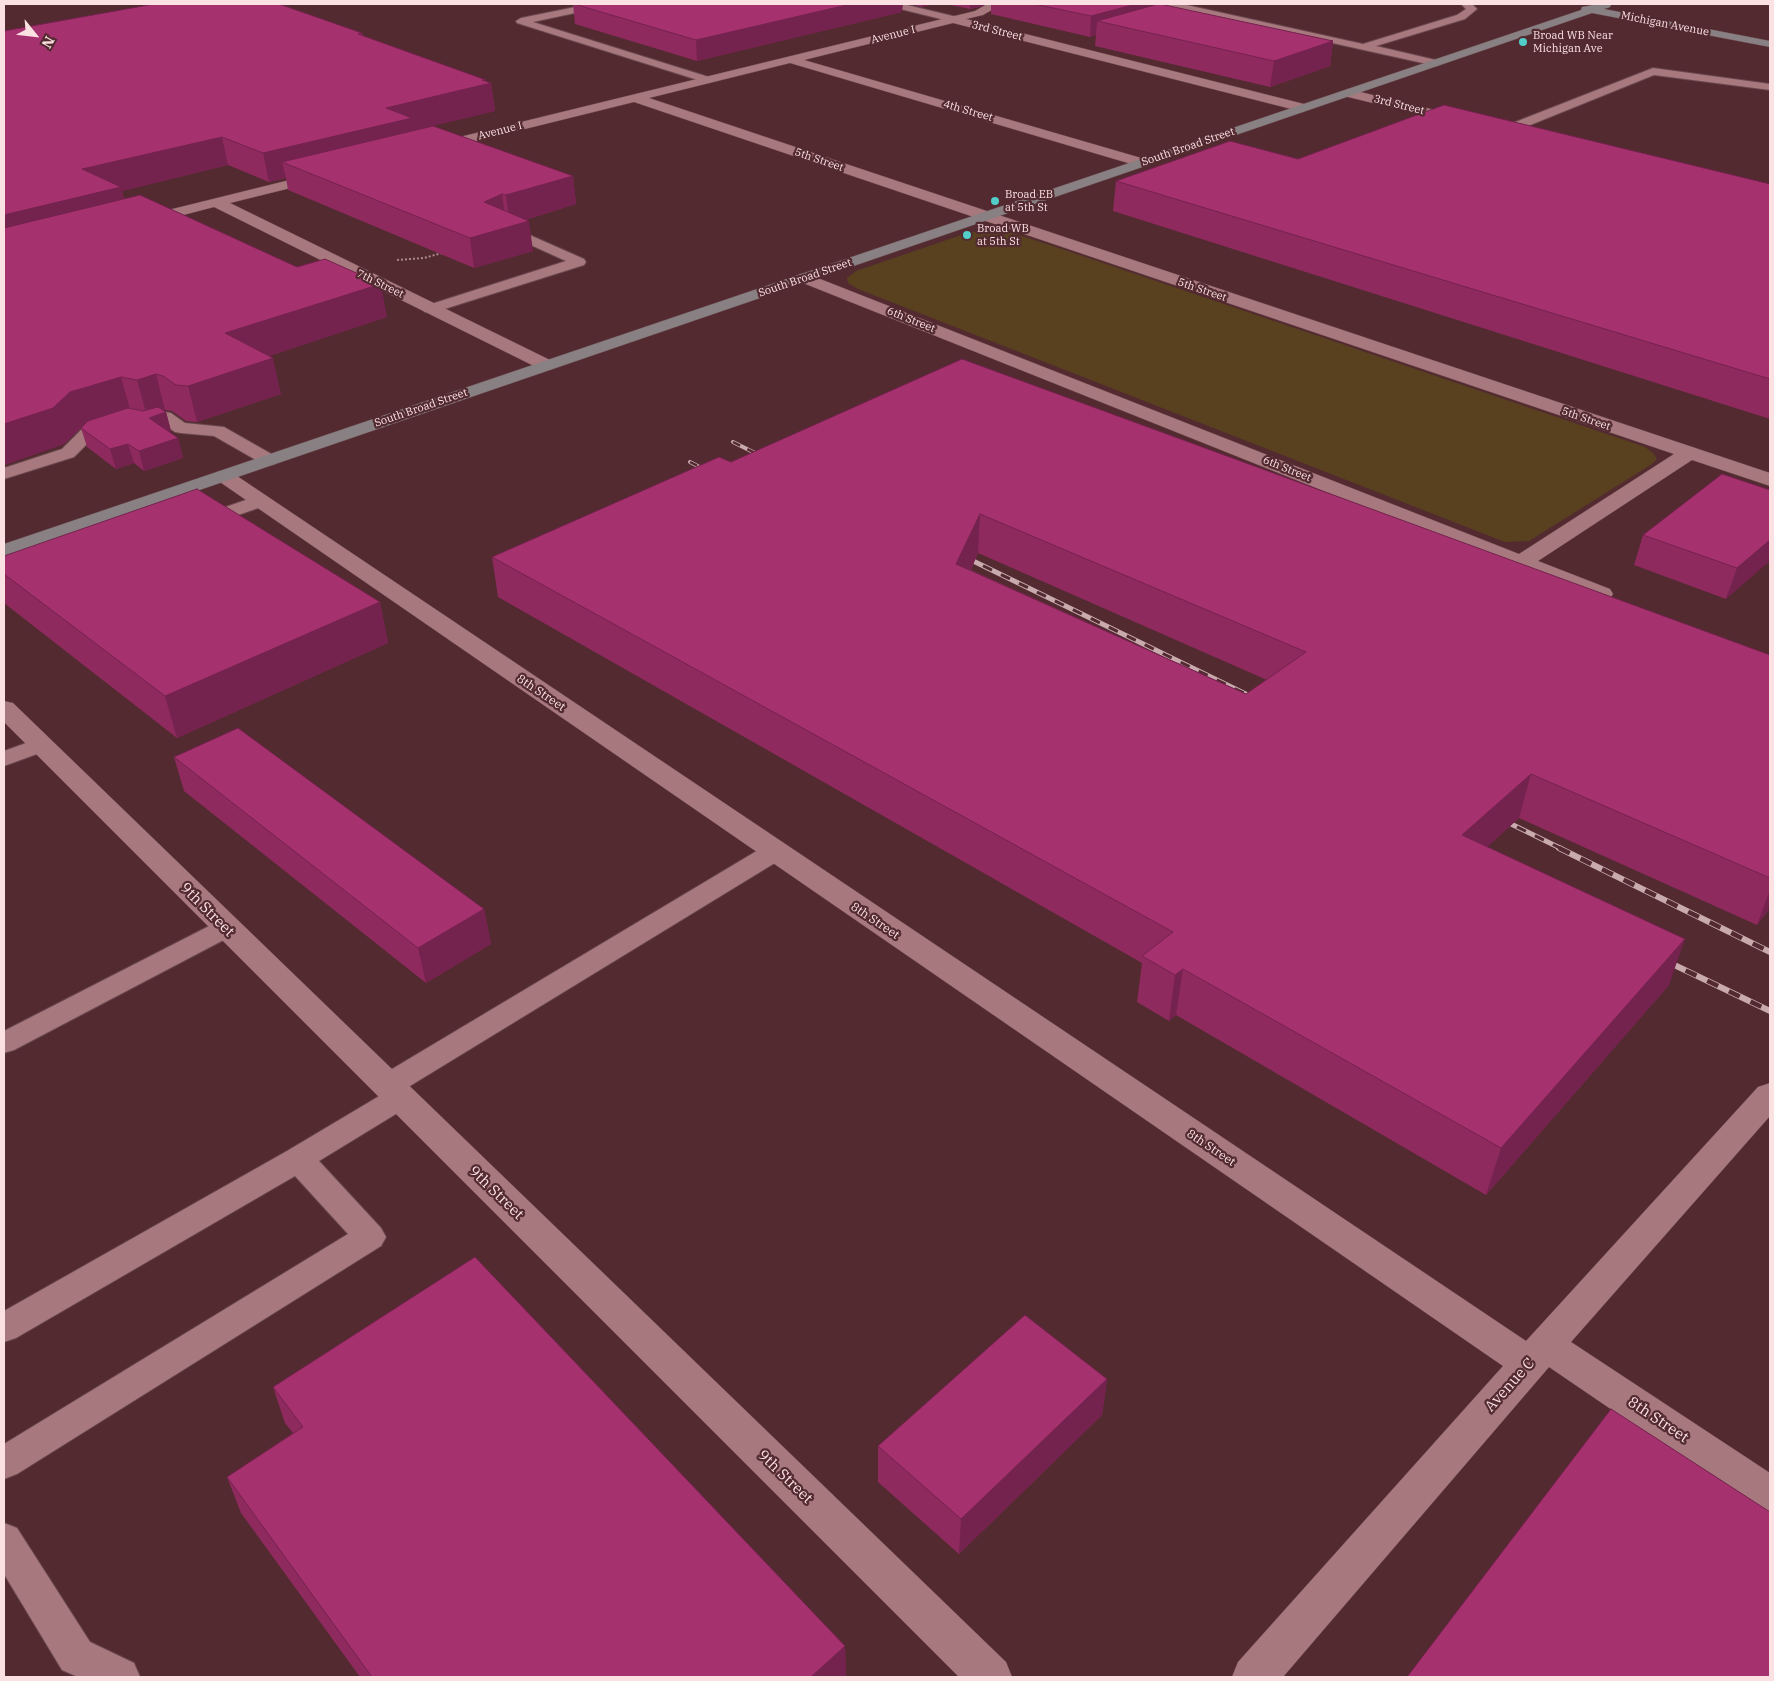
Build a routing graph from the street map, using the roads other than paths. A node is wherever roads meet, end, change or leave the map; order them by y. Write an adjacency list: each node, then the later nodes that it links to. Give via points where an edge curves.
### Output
1 (603, 4): 14 (lane, via 521,21)
2 (892, 4): 8 (lane)
3 (992, 4): 8 (street, Avenue I, via 988,10)
4 (1170, 4): 11 (lane)
5 (1466, 4): 11 (lane, via 1472,9 1461,17)
6 (1568, 5): 7 (street, Michigan Avenue)
7 (1600, 6): 9 (street, Michigan Avenue); 10 (street, Michigan Avenue); 13 (street, South Broad Street)
8 (953, 20): 12 (street, Avenue I); 18 (street, 3rd Street)
9 (1770, 36)
10 (1770, 44)
11 (1363, 47): 13 (lane)
12 (792, 60): 14 (street, Avenue I); 25 (street, 4th Street)
13 (1436, 63): 16 (street, South Broad Street)
14 (708, 80): 17 (street, Avenue I)
15 (1770, 87): 20 (lane, via 1653,71)
16 (1348, 93): 18 (street, South Broad Street); 19 (street, 3rd Street)
17 (635, 98): 22 (street, Avenue I); 28 (street, 5th Street)
18 (1303, 108): 25 (street, South Broad Street)
19 (1474, 124)
20 (1499, 130): 21 (street)
21 (1523, 136)
22 (445, 145): 23 (street, Avenue I); 24 (lane)
23 (416, 152)
24 (464, 152)
25 (1143, 162): 28 (street, South Broad Street)
26 (340, 171): 27 (street)
27 (215, 202): 29 (street); 32 (street, 7th Street)
28 (984, 216): 31 (street, South Broad Street); 34 (street, 5th Street)
29 (128, 224)
30 (507, 230): 32 (lane, via 579,262)
31 (804, 278): 33 (street, South Broad Street); 42 (street, 6th Street)
32 (430, 309): 33 (street, 7th Street)
33 (546, 365): 35 (street, South Broad Street)
34 (1690, 453): 38 (street, 5th Street); 42 (street)
35 (269, 460): 36 (lane, via 218,430 181,428 165,417 148,422 132,420 87,434 68,453); 37 (street, South Broad Street)
36 (4, 474)
37 (224, 476): 39 (street, South Broad Street); 40 (street, 8th Street)
38 (1770, 480)
39 (155, 500): 40 (lane, via 182,522); 41 (street, South Broad Street)
40 (260, 501): 47 (street, 8th Street)
41 (4, 551)
42 (1521, 562): 43 (street, 6th Street)
43 (1623, 602)
44 (4, 708): 45 (street, 9th Street)
45 (40, 745): 46 (lane); 48 (street, 9th Street)
46 (4, 759)
47 (774, 852): 50 (lane); 54 (street, 8th Street)
48 (226, 928): 49 (lane); 50 (street, 9th Street)
49 (4, 1043)
50 (393, 1092): 52 (lane); 59 (street, 9th Street)
51 (1770, 1095): 54 (street, Avenue C)
52 (298, 1159): 53 (lane); 55 (lane, via 370,1237)
53 (4, 1328)
54 (1537, 1354): 56 (street, 8th Street); 60 (street, Avenue C)
55 (4, 1463)
56 (1770, 1495)
57 (4, 1540): 58 (lane, via 76,1656)
58 (120, 1677)
59 (990, 1677)
60 (1254, 1677)

